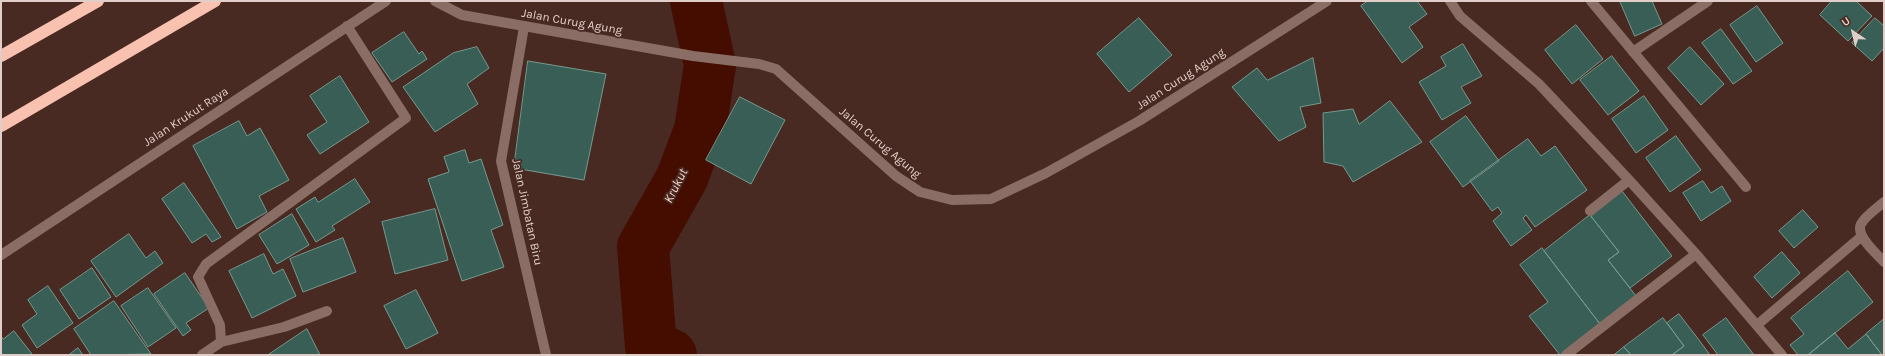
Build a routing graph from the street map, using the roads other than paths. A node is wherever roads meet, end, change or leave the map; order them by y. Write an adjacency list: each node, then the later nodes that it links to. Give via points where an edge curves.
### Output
1 (98, 1): 12 (highway)
2 (215, 1): 13 (highway)
3 (386, 1): 9 (street, Jalan Krukut Raya)
4 (435, 1): 10 (street, Jalan Curug Agung, via 462,16)
5 (1327, 1): 10 (street, Jalan Curug Agung, via 1139,121 1046,173 991,199 952,200 920,192 896,176 776,69 759,64 693,56)
6 (1450, 1): 14 (street, via 1460,16 1539,84)
7 (1591, 1): 11 (street)
8 (1708, 1): 11 (street)
9 (347, 26): 20 (street, Jalan Krukut Raya); 24 (street, via 406,118 206,264 198,277 220,325)
10 (524, 27): 26 (street, Jalan Jimbatan Biru, via 501,161)
11 (1633, 52): 15 (street)
12 (1, 56)
13 (1, 126)
14 (1629, 180): 17 (street); 19 (street)
15 (1746, 187)
16 (1884, 202): 18 (street, via 1861,223)
17 (1590, 211)
18 (1862, 236): 21 (street); 23 (street)
19 (1696, 254): 23 (street); 27 (street)
20 (1, 255)
21 (1884, 262)
22 (327, 312): 24 (street, via 284,327)
23 (1757, 325): 28 (street)
24 (221, 342): 25 (street)
25 (202, 355)
26 (546, 355)
27 (1566, 355)
28 (1782, 355)

